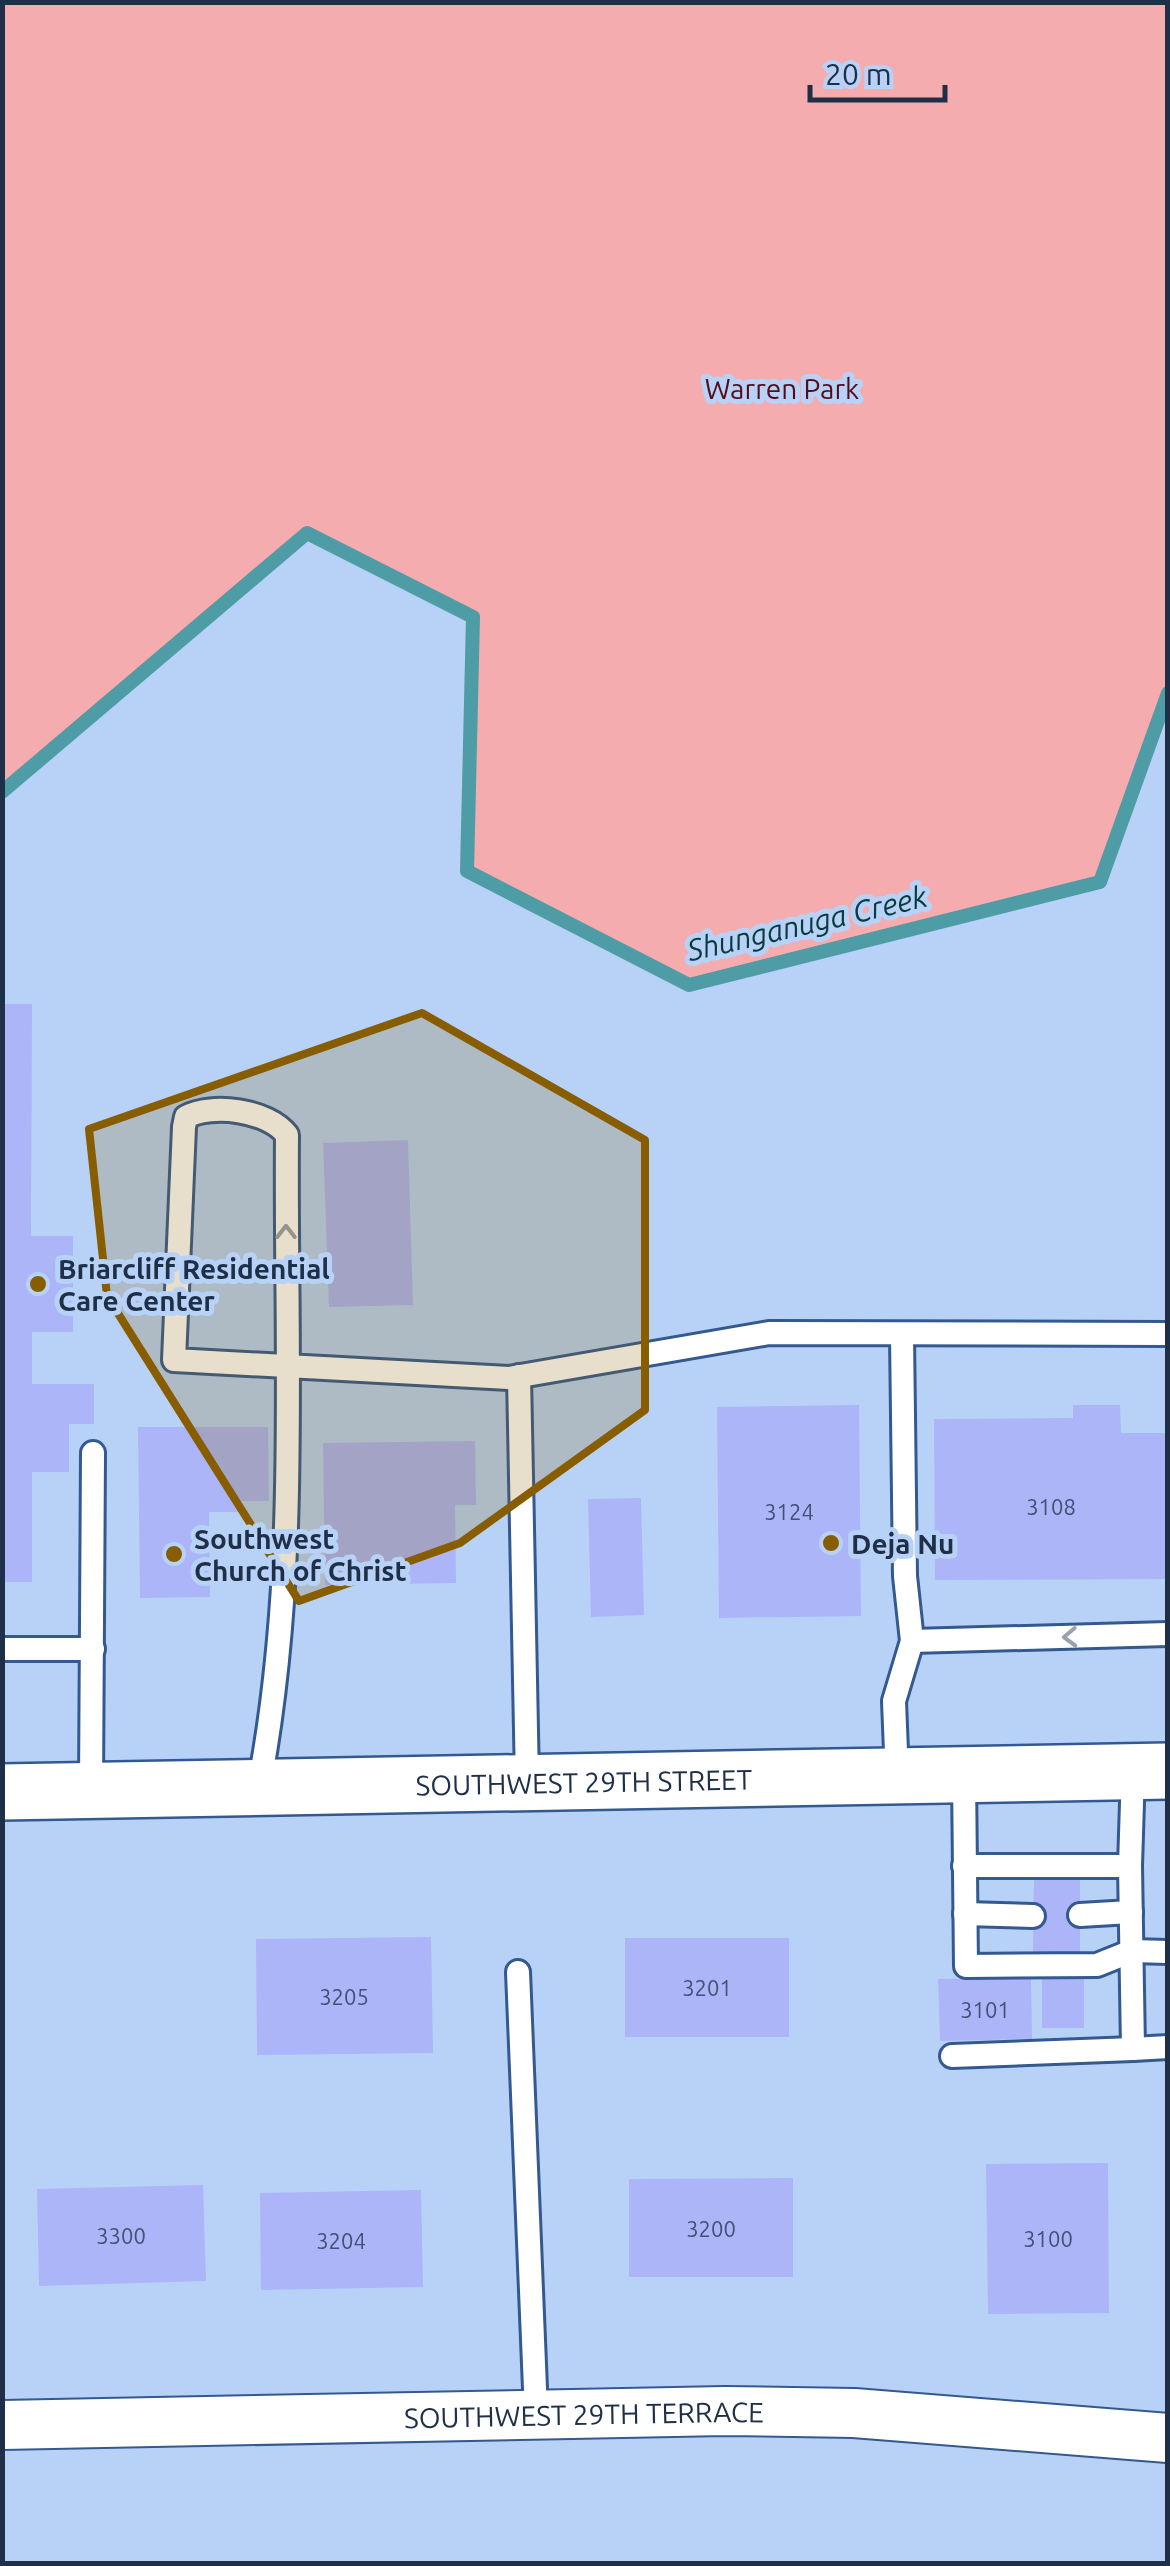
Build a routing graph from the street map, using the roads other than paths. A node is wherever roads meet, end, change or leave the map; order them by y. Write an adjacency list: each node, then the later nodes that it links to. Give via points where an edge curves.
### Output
1 (1168, 1334): 2 (lane)
2 (902, 1335): 4 (lane, via 768,1333); 7 (lane)
3 (287, 1365): 3 (lane, one-way to 3, via 288,1134 270,1120 208,1108 186,1117 184,1127 174,1360); 4 (lane); 14 (lane, via 286,1599)
4 (519, 1376): 13 (lane)
5 (93, 1453): 9 (lane)
6 (1168, 1634): 7 (lane, one-way to 7)
7 (912, 1640): 11 (lane, via 894,1701)
8 (2, 1649): 9 (lane)
9 (93, 1649): 15 (lane)
10 (1150, 1771): 12 (main road, SOUTHWEST 29TH STREET); 18 (lane)
11 (896, 1776): 12 (main road, SOUTHWEST 29TH STREET); 13 (main road, SOUTHWEST 29TH STREET)
12 (964, 1777): 17 (lane)
13 (527, 1781): 14 (main road, SOUTHWEST 29TH STREET)
14 (259, 1786): 15 (main road, SOUTHWEST 29TH STREET)
15 (91, 1788): 16 (main road, SOUTHWEST 29TH STREET)
16 (2, 1792)
17 (964, 1866): 18 (lane); 20 (lane)
18 (1130, 1866): 19 (lane)
19 (1131, 1912): 21 (lane); 23 (lane)
20 (965, 1914): 22 (lane); 23 (lane, via 966,1966 1097,1964)
21 (1080, 1915)
22 (1034, 1916)
23 (1132, 1951): 24 (lane); 27 (lane)
24 (1168, 1952)
25 (518, 1972): 29 (lane)
26 (1168, 2047): 27 (lane)
27 (1132, 2049): 28 (lane)
28 (952, 2056)
29 (536, 2413): 30 (street, SOUTHWEST 29TH TERRACE); 31 (street, SOUTHWEST 29TH TERRACE, via 854,2413)
30 (2, 2425)
31 (1168, 2438)

